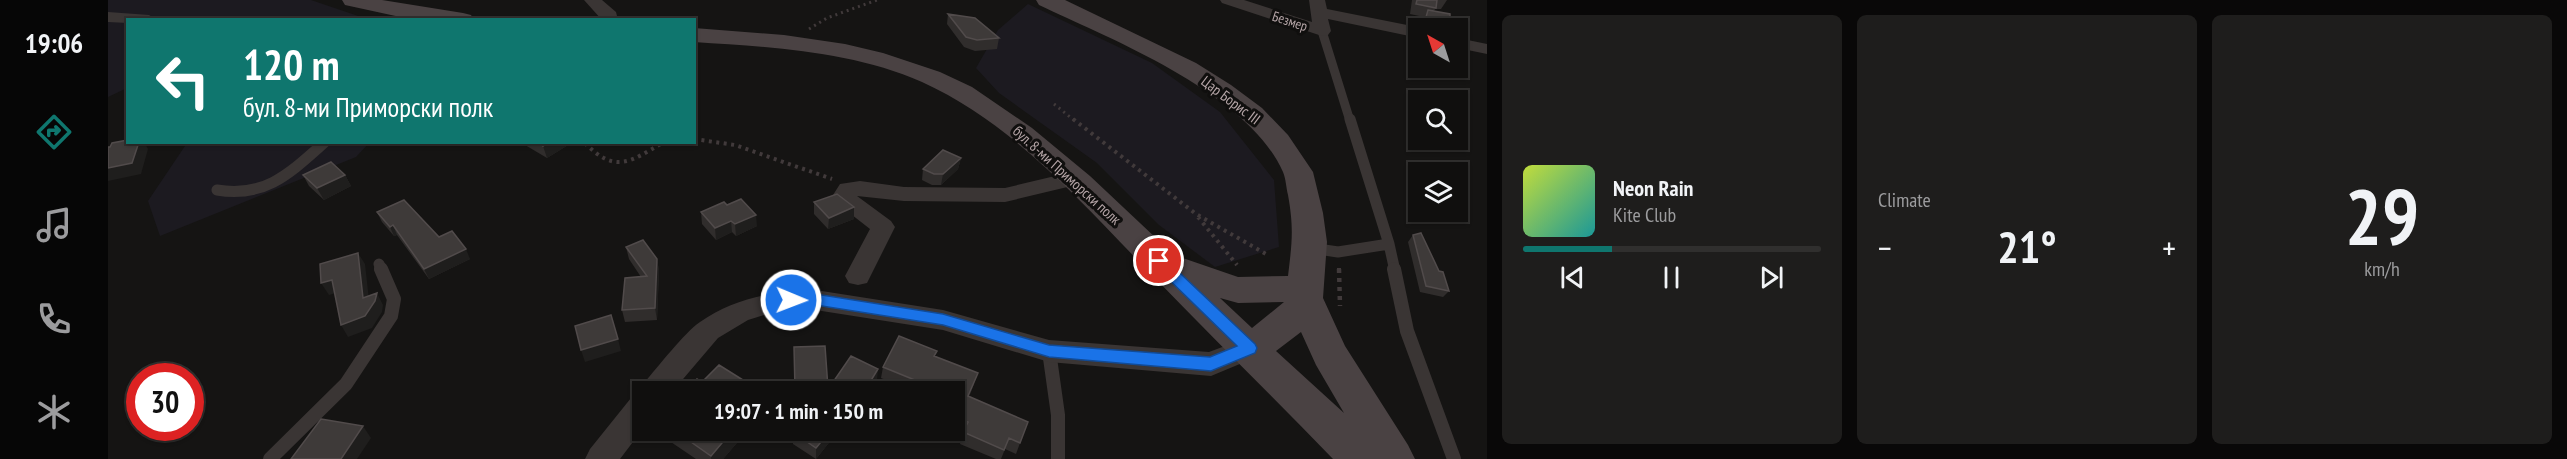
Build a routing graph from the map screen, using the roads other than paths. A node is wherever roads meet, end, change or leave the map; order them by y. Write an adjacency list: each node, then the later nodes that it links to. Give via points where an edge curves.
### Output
1 (353, 0): 6 (street)
2 (591, 0): 10 (street)
3 (1047, 0): 23 (street, Цар Борис III, via 1200,76 1252,112 1298,173 1308,213)
4 (1228, 0): 12 (street, Безмер)
5 (1318, 6): 11 (street); 12 (street, Безмер)
6 (393, 15): 9 (street)
7 (108, 17): 8 (street)
8 (126, 18)
9 (435, 18)
10 (610, 18)
11 (1408, 30)
12 (1322, 31): 19 (lane)
13 (696, 35): 17 (street, бул. 8-ми Приморски полк, via 798,45 889,63 930,77 1009,123)
14 (1468, 45): 15 (street)
15 (1487, 50)
16 (323, 144): 18 (lane, via 290,173 264,186 241,193)
17 (1072, 179): 20 (street, бул. 8-ми Приморски полк); 22 (street, via 1005,195 848,189 846,199 883,226)
18 (217, 190)
19 (1389, 244): 23 (lane, via 1338,252); 33 (lane, via 1407,331)
20 (1159, 261): 23 (street, via 1238,290); 24 (street, бул. 8-ми Приморски полк)
21 (379, 264): 28 (lane, via 394,299 391,316 346,384)
22 (858, 276)
23 (1302, 279): 24 (street, via 1294,315 1280,330); 32 (street, via 1330,354)
24 (1237, 337): 25 (street, via 1211,364); 31 (street, бул. 8-ми Приморски полк)
25 (1049, 351): 26 (street, via 943,320 809,299 773,302 739,313 708,330); 30 (lane, via 1058,415)
26 (664, 381)
27 (632, 419): 29 (street)
28 (270, 459)
29 (601, 459)
30 (1058, 459)
31 (1362, 459)
32 (1393, 459)
33 (1454, 459)

